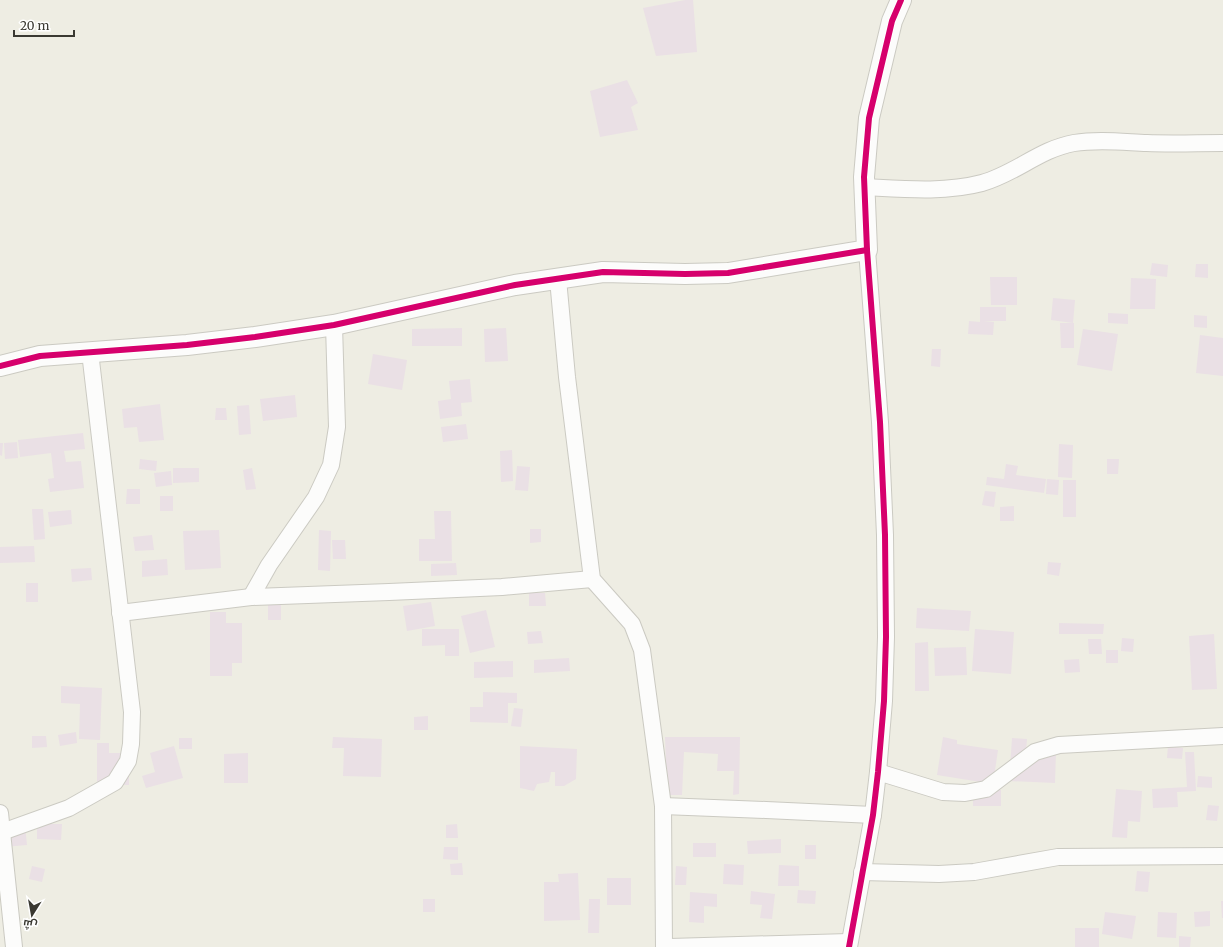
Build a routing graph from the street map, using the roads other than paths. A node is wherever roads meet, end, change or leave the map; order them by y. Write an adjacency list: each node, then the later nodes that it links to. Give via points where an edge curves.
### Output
1 (901, 0): 3 (street, via 892,21 869,118)
2 (1223, 143): 3 (street, via 1074,143 1054,149 983,183 958,188 912,190)
3 (864, 186): 4 (street)
4 (866, 250): 5 (street, via 728,273 603,272); 13 (street, via 880,422 885,535 884,702)
5 (558, 279): 6 (street, via 514,285); 9 (street, via 567,377)
6 (334, 324): 7 (street, via 187,345); 10 (street, via 337,428 331,465 316,497 269,565)
7 (90, 352): 8 (street, via 40,356); 11 (street)
8 (0, 366)
9 (592, 579): 10 (street, via 464,589); 14 (street, via 632,624 642,650)
10 (251, 597): 11 (street)
11 (120, 613): 17 (street, via 132,712 132,744 128,761 115,782 89,798 69,808)
12 (1223, 736): 13 (street, via 1059,745 1035,752 986,789 965,793 943,792)
13 (878, 772): 16 (street)
14 (663, 806): 16 (street); 23 (street)
15 (0, 813): 17 (street)
16 (873, 815): 19 (street)
17 (2, 832): 20 (street)
18 (1223, 856): 19 (street, via 1058,857 974,872)
19 (862, 872): 21 (street)
20 (6, 925): 22 (street)
21 (849, 945): 24 (street)
22 (14, 947)
23 (664, 947)
24 (670, 947)

